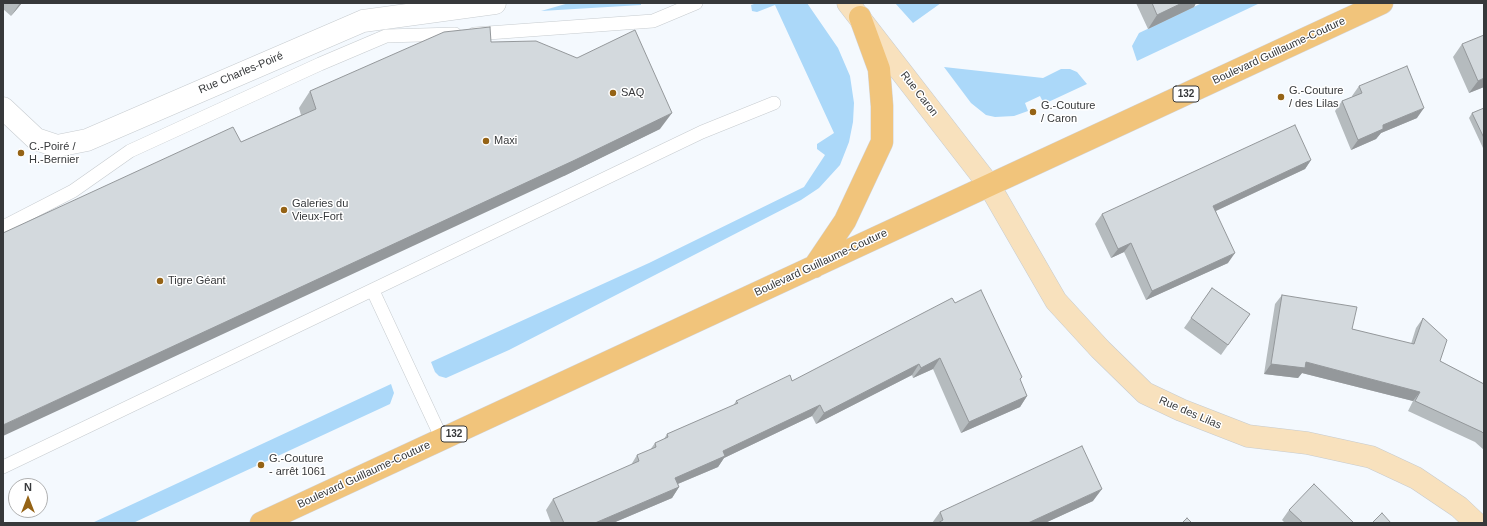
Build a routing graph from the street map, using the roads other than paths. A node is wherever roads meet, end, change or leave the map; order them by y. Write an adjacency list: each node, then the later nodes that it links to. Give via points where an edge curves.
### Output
1 (495, 3): 6 (street, Rue Charles-Poiré, via 363,21 87,140 57,146 36,139)
2 (696, 3): 8 (lane, via 654,21 494,34 386,36 130,151 74,191)
3 (1382, 3): 7 (main road, Boulevard Guillaume-Couture / 132)
4 (854, 10): 7 (street, Rue Caron); 9 (main road, via 879,69 882,142 845,221)
5 (774, 103): 10 (lane, via 702,132)
6 (3, 108)
7 (989, 185): 9 (main road, Boulevard Guillaume-Couture / 132); 14 (street, Rue des Lilas, via 1056,301 1145,393 1248,436 1307,443 1371,457 1416,478 1459,507)
8 (3, 227)
9 (814, 267): 11 (main road, Boulevard Guillaume-Couture / 132)
10 (373, 291): 11 (lane); 12 (lane)
11 (442, 439): 13 (main road, Boulevard Guillaume-Couture / 132)
12 (3, 467)
13 (261, 523)
14 (1476, 523)

